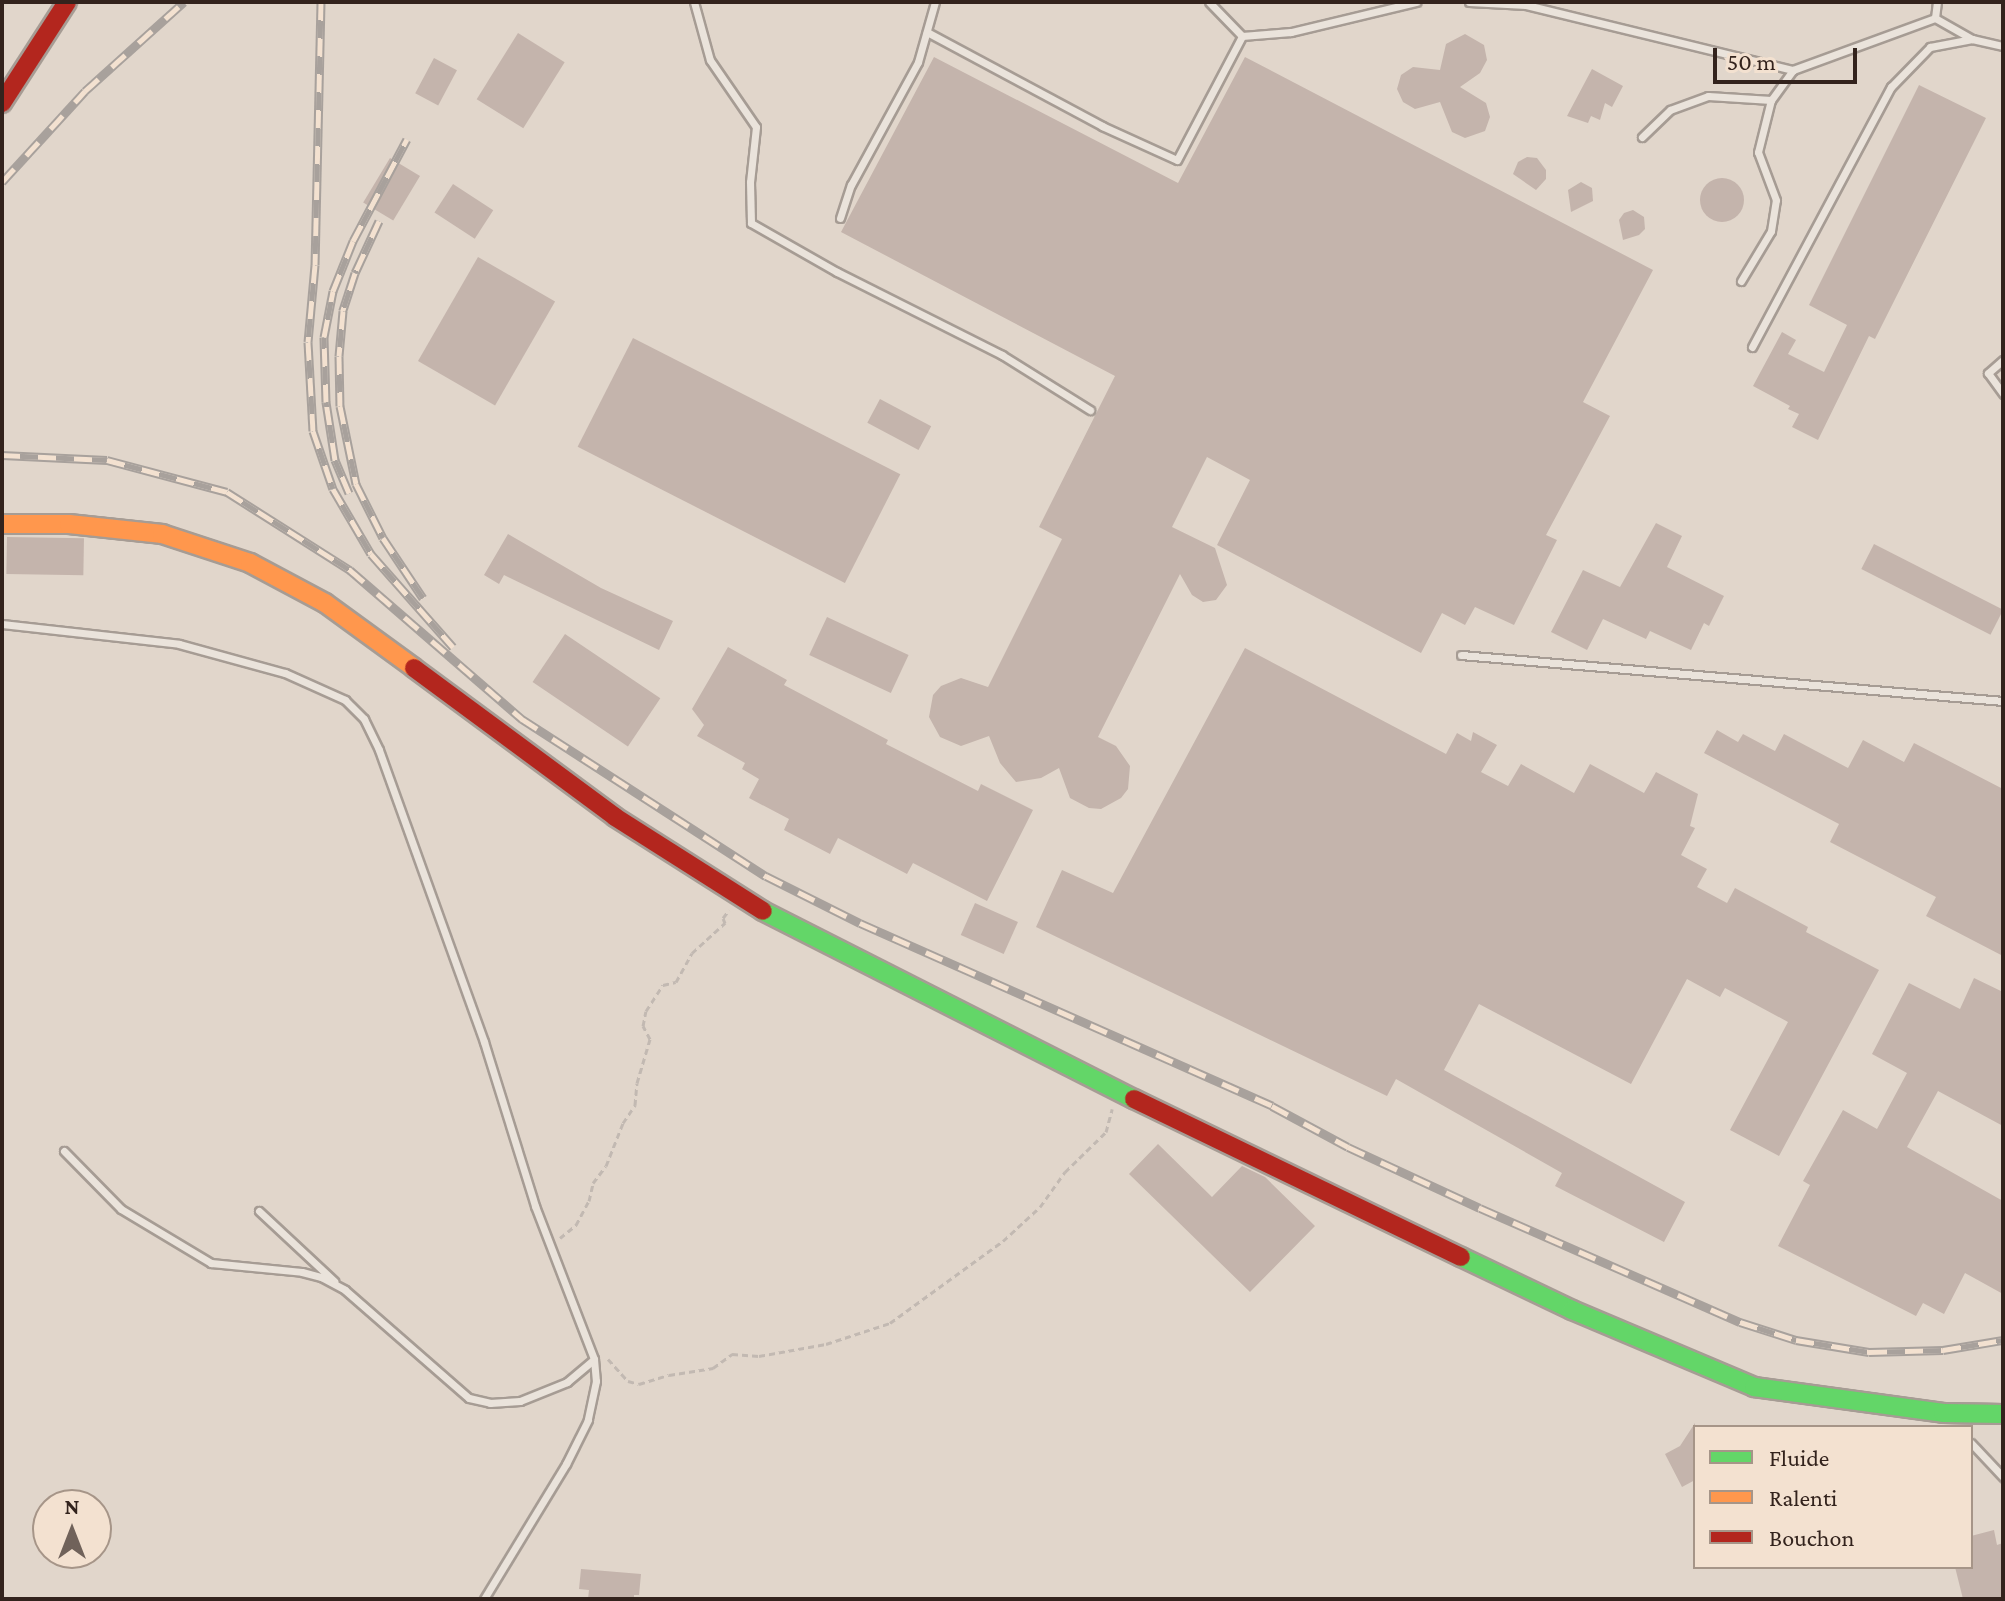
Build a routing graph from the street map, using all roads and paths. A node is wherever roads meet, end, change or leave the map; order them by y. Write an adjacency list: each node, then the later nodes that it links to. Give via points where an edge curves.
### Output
1 (67, 2): 15 (street)
2 (694, 2): 22 (lane, via 710,60 756,127 751,223 1002,355)
3 (935, 2): 9 (lane)
4 (1209, 2): 10 (lane)
5 (1416, 2): 10 (lane, via 1291,32)
6 (1469, 2): 13 (lane, via 1526,5)
7 (1937, 2): 8 (lane)
8 (1935, 18): 11 (lane); 13 (lane)
9 (927, 32): 10 (lane, via 1177,160); 17 (lane, via 918,62 851,185)
10 (1242, 36)
11 (1972, 39): 12 (lane); 19 (lane, via 1930,47 1891,87)
12 (2003, 46)
13 (1793, 70): 14 (lane)
14 (1771, 100): 16 (lane, via 1708,96 1670,110); 18 (lane, via 1758,152 1776,200 1771,231)
15 (2, 103)
16 (1642, 137)
17 (840, 218)
18 (1741, 281)
19 (1752, 347)
20 (2003, 360): 21 (lane, via 1988,373)
21 (2003, 394)
22 (1090, 410)
23 (2, 524): 27 (street, via 69,524 162,534 250,563 325,603 615,817)
24 (2, 624): 31 (lane, via 132,636 234,658 317,685 345,700 364,719 484,1042)
25 (1461, 655): 26 (lane)
26 (2003, 701)
27 (738, 897): 28 (street); 31 (path, via 723,918 725,923 692,953 676,982 663,985 646,1011 643,1026 650,1039 635,1105 576,1225)
28 (1116, 1091): 33 (path, via 1106,1132 1065,1172 1040,1207 1003,1241 890,1323 826,1344 759,1356 732,1354 713,1368 639,1384 628,1381); 36 (street, via 1572,1310 1754,1387)
29 (64, 1151): 32 (lane, via 121,1209 211,1263 302,1272)
30 (259, 1211): 32 (lane)
31 (551, 1246): 34 (lane)
32 (345, 1290): 34 (lane, via 469,1398 479,1401 520,1401 544,1393)
33 (607, 1358)
34 (594, 1359): 39 (lane, via 596,1381 588,1420)
35 (2003, 1414): 36 (street)
36 (1950, 1420)
37 (1973, 1445): 38 (lane)
38 (2003, 1477)
39 (484, 1599)

